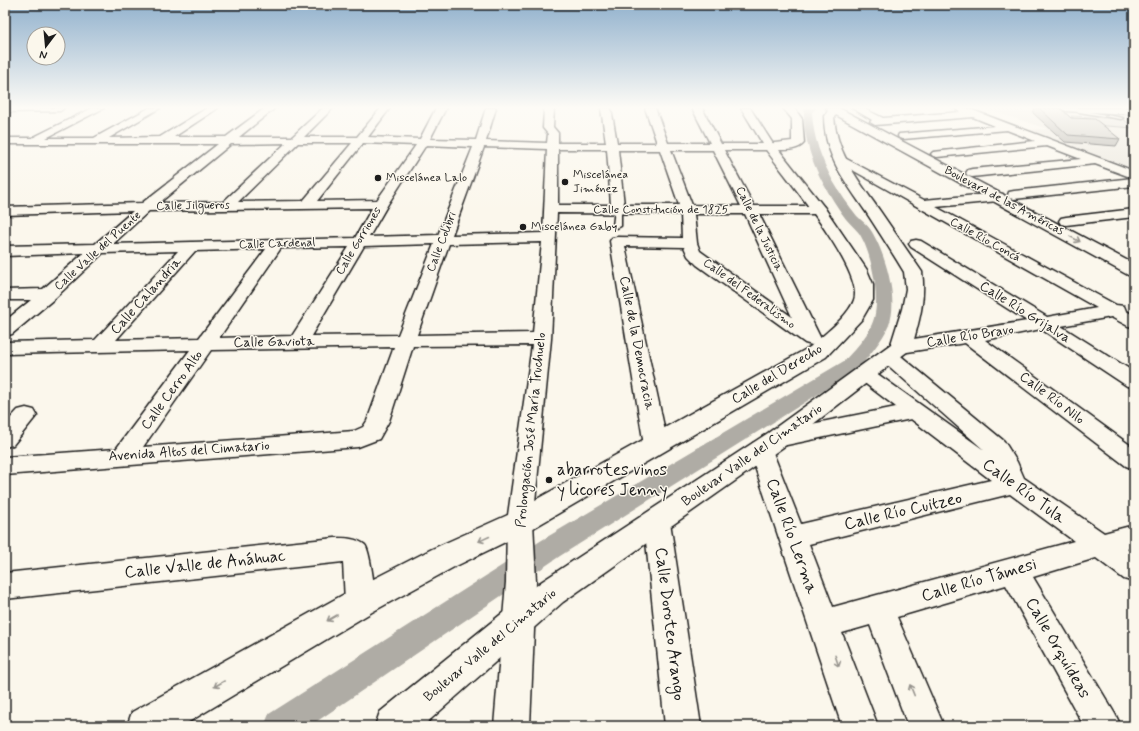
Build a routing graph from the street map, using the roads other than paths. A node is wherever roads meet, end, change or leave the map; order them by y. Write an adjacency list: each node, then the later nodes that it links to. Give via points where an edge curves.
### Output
1 (29, 142): 23 (street)
2 (224, 142): 36 (street, Calle Valle del Puente)
3 (294, 142): 35 (street)
4 (359, 142): 34 (street)
5 (423, 142): 32 (street, Calle Gorriones)
6 (429, 142): 17 (street)
7 (496, 142): 17 (street)
8 (552, 142): 37 (street, Prolongación José María Truchuelo)
9 (583, 142): 19 (street)
10 (663, 142): 20 (street, Calle del Federalismo)
11 (715, 142): 21 (street, Calle de la Justicia)
12 (767, 142): 22 (street, Calle del Derecho)
13 (798, 142): 22 (main road, via 789,146)
14 (832, 142): 25 (main road)
15 (905, 142): 31 (main road, Boulevard de las Américas)
16 (915, 142): 24 (main road, Boulevard de las Américas)
17 (480, 143): 49 (street, Calle Colibri)
18 (1049, 143): 24 (street); 26 (street)
19 (612, 145): 20 (street); 38 (street, Calle de la Democracia)
20 (665, 146): 21 (street); 39 (street, Calle del Federalismo)
21 (717, 146): 22 (street); 40 (street, Calle de la Justicia)
22 (770, 147): 41 (main road, Calle del Derecho)
23 (12, 150)
24 (937, 154): 27 (main road, Boulevard de las Américas)
25 (837, 157): 33 (street, Calle Río Concá); 74 (main road, via 913,272 915,289 912,309)
26 (1097, 161): 27 (street); 28 (street)
27 (972, 173): 30 (main road, Boulevard de las Américas)
28 (1134, 175)
29 (1134, 182): 30 (street)
30 (1014, 195): 45 (main road, Boulevard de las Américas)
31 (998, 197): 33 (street); 58 (main road, Boulevard de las Américas, one-way to 58)
32 (381, 204): 34 (street, Calle Jilgueros); 50 (street, Calle Gorriones)
33 (921, 204): 62 (street, Calle Río Concá)
34 (307, 205): 35 (street, Calle Jilgueros)
35 (226, 206): 36 (street, Calle Jilgueros)
36 (147, 207): 42 (street, Calle Jilgueros); 55 (street, Calle Valle del Puente)
37 (550, 209): 38 (street, Calle Constitución de 1825); 48 (street, Prolongación José María Truchuelo)
38 (618, 209): 39 (street, Calle Constitución de 1825); 47 (lane, Calle de la Democracia)
39 (687, 210): 40 (street, Calle Constitución de 1825); 51 (street, Calle del Federalismo)
40 (750, 210): 41 (street, Calle Constitución de 1825); 71 (street, Calle de la Justicia)
41 (819, 210): 71 (main road, Calle del Derecho, via 858,270 864,284 864,300 852,319)
42 (5, 211)
43 (1134, 213): 44 (street)
44 (1116, 215): 45 (street); 46 (street)
45 (1066, 221): 57 (main road, Boulevard de las Américas)
46 (1134, 223)
47 (617, 234): 51 (street); 82 (street, Calle de la Democracia)
48 (550, 237): 49 (street, Calle Cardenal); 67 (street, Prolongación José María Truchuelo)
49 (443, 239): 50 (street, Calle Cardenal); 68 (street, Calle Colibri)
50 (360, 241): 52 (street, Calle Cardenal); 69 (street, Calle Gorriones)
51 (690, 243): 71 (street, Calle del Federalismo, via 693,253 702,262)
52 (277, 244): 54 (street, Calle Cardenal); 70 (street, Calle Cerro Alto)
53 (916, 244): 64 (street, Calle Río Grijalva)
54 (191, 246): 55 (street, Calle Cardenal); 72 (street, Calle Calandria)
55 (101, 249): 56 (street, Calle Cardenal); 59 (street, Calle Valle del Puente)
56 (5, 251)
57 (1134, 258)
58 (1134, 271)
59 (49, 294): 60 (street); 65 (street, Calle Valle del Puente)
60 (5, 295)
61 (1134, 307): 62 (street, Calle Río Bravo)
62 (1112, 311): 63 (street, Calle Río Concá); 64 (street, Calle Río Bravo)
63 (1134, 322)
64 (1045, 324): 66 (street, Calle Río Bravo); 76 (street, Calle Río Grijalva)
65 (5, 330)
66 (969, 337): 74 (street, Calle Río Bravo); 84 (street, Calle Río Nilo)
67 (542, 339): 68 (street, Calle Gaviota); 88 (street, Prolongación José María Truchuelo)
68 (405, 340): 69 (street, Calle Gaviota); 79 (street, Calle Colibri, via 378,421)
69 (298, 342): 70 (street, Calle Gaviota)
70 (206, 344): 72 (street, Calle Gaviota); 83 (street, Calle Cerro Alto)
71 (815, 345): 82 (main road, Calle del Derecho)
72 (100, 346): 73 (street, Calle Gaviota)
73 (5, 348)
74 (895, 352): 75 (main road, Boulevar Valle del Cimatario); 86 (street, via 996,447)
75 (865, 374): 77 (street, Calle Río Tula); 81 (main road, Boulevar Valle del Cimatario)
76 (1134, 381)
77 (914, 411): 81 (street); 86 (street, Calle Río Tula)
78 (26, 415): 80 (street)
79 (371, 433): 83 (street, Avenida Altos del Cimatario, via 358,439)
80 (5, 439)
81 (769, 444): 87 (main road, Boulevar Valle del Cimatario); 90 (street, Calle Río Lerma)
82 (656, 445): 88 (main road, Calle del Derecho)
83 (124, 456): 85 (street, Avenida Altos del Cimatario)
84 (1134, 460)
85 (5, 466)
86 (1014, 484): 90 (street, Calle Río Cuitzeo); 91 (street, Calle Río Tula)
87 (657, 522): 97 (main road, Boulevar Valle del Cimatario, via 552,592); 102 (street, Calle Doroteo Arango)
88 (519, 529): 95 (main road, one-way to 95, via 443,558); 97 (street, Prolongación José María Truchuelo)
89 (1134, 536): 91 (street, Calle Río Támesi)
90 (793, 537): 98 (street, Calle Río Lerma)
91 (1099, 546): 92 (street, Calle Río Támesi); 93 (street, Calle Río Tula)
92 (1013, 570): 96 (street, Calle Río Támesi); 105 (street, Calle Orquídeas)
93 (1134, 570)
94 (5, 586): 95 (street, Calle Valle de Anáhuac, via 348,550 356,554)
95 (360, 602): 99 (main road, one-way to 99)
96 (880, 609): 98 (street, Calle Río Támesi); 104 (street, one-way to 96)
97 (519, 619): 100 (main road, Boulevar Valle del Cimatario); 101 (street, Prolongación José María Truchuelo)
98 (824, 624): 103 (street, Calle Río Lerma, one-way to 103)
99 (146, 726)
100 (394, 726)
101 (512, 726)
102 (683, 726)
103 (860, 726)
104 (926, 726)
105 (1103, 726)

